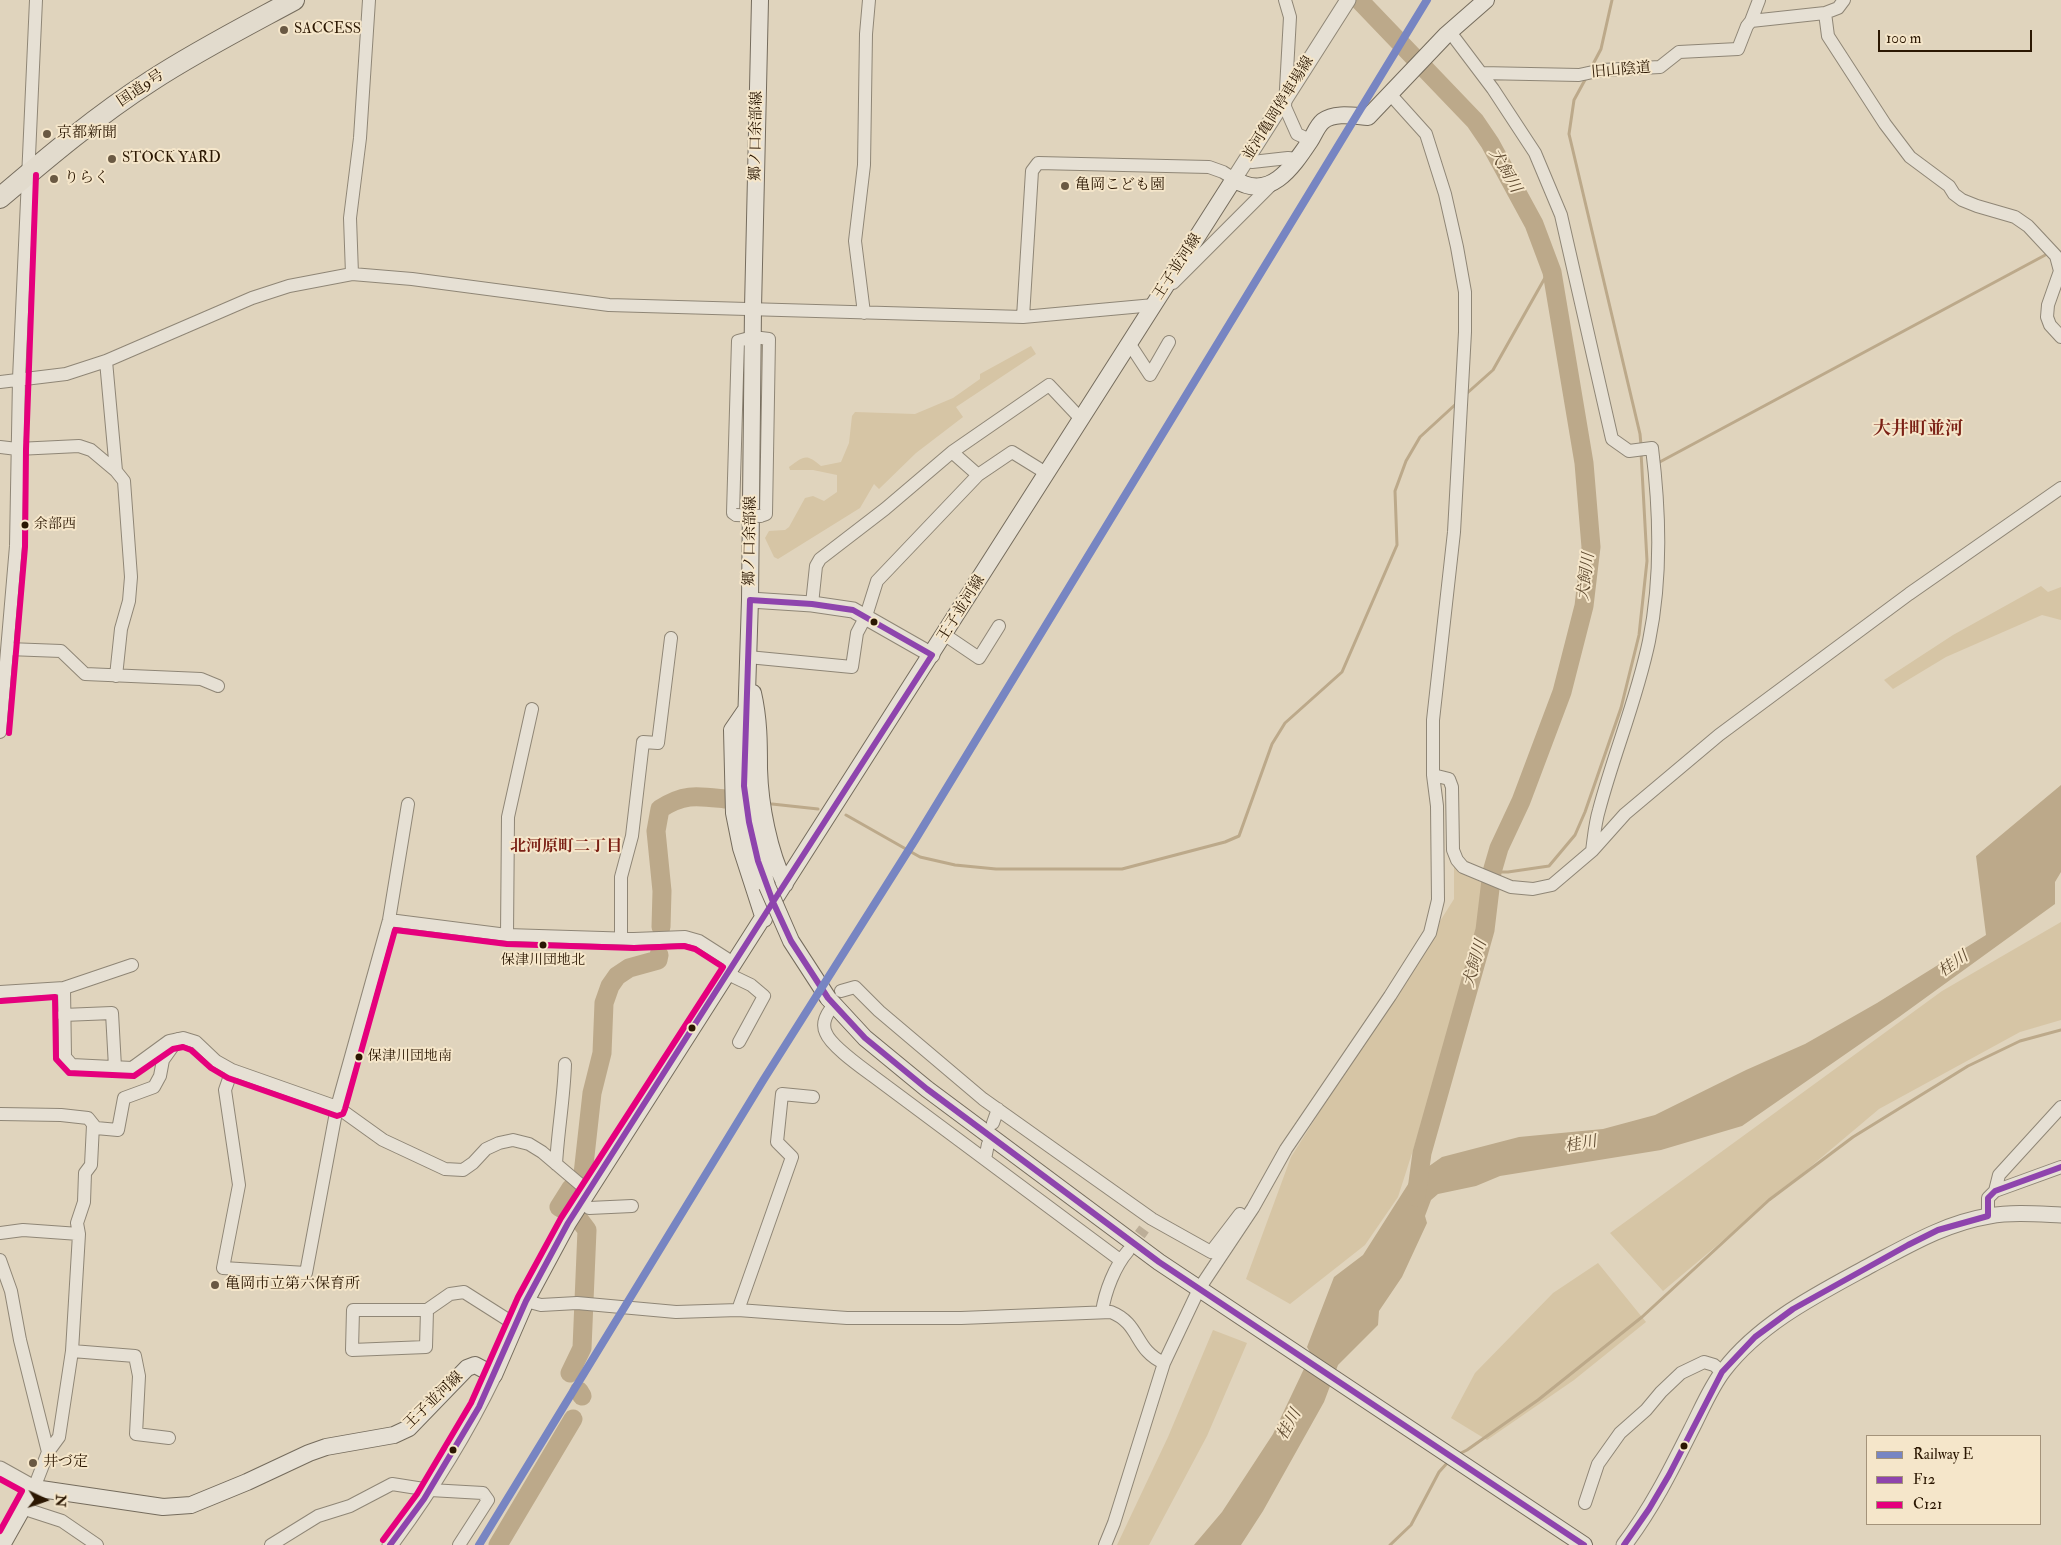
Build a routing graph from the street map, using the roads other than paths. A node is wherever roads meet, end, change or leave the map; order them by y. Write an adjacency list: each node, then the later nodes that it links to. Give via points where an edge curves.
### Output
1 (36, 0): 19 (street)
2 (294, 0): 19 (highway, 国道9号, via 150,82)
3 (369, 0): 23 (street, via 360,138 350,218)
4 (760, 0): 25 (main road, 郷ノ口余部線)
5 (869, 0): 26 (street, via 864,165 855,241)
6 (1285, 0): 16 (street, via 1290,17 1286,107 1297,134)
7 (1348, 0): 20 (street, 並河亀岡停車場線)
8 (1486, 0): 13 (main road)
9 (1759, 0): 12 (street)
10 (1844, 0): 11 (street, via 1838,8)
11 (1826, 13): 12 (street); 29 (street, via 1828,36 1910,157 1949,186 1962,200 2015,217 2056,256 2060,271 2047,317)
12 (1750, 22): 14 (street, 旧山陰道, via 1738,49 1679,52 1660,67 1602,70 1579,75)
13 (1448, 33): 14 (street); 15 (main road)
14 (1482, 73): 60 (street, via 1535,153 1561,215 1612,438 1629,451 1652,448 1658,493 1658,569 1649,641 1628,720 1598,811)
15 (1393, 91): 16 (main road, via 1368,117 1332,117 1322,122); 58 (street, via 1426,134 1445,194 1464,292 1465,332 1454,532 1433,720)
16 (1310, 140): 17 (main road)
17 (1298, 159): 18 (street); 21 (main road)
18 (1252, 162)
19 (27, 175): 22 (highway, 国道9号); 33 (street)
20 (1234, 179): 21 (main road, via 1253,188 1263,188); 24 (main road, 王子並河線); 27 (street, via 1209,167 1038,163 1032,171)
21 (1276, 181): 24 (street)
22 (0, 198)
23 (352, 274): 25 (street, via 609,305); 32 (street, via 289,286 252,298)
24 (1157, 300): 27 (street); 31 (main road, 王子並河線)
25 (753, 308): 26 (street); 28 (main road, 郷ノ口余部線)
26 (864, 313): 27 (street)
27 (1023, 317)
28 (753, 337): 28 (street, bridge, via 769,339 766,514 760,516 733,513 738,341); 43 (main road, 郷ノ口余部線)
29 (2061, 337)
30 (1169, 342): 31 (street, via 1150,375)
31 (1129, 344): 35 (main road, 王子並河線)
32 (106, 361): 33 (street, via 66,374); 39 (street)
33 (19, 378): 34 (street); 37 (street)
34 (0, 382)
35 (1081, 419): 38 (street, via 1049,385); 40 (main road, 王子並河線)
36 (0, 447): 37 (street)
37 (17, 449): 39 (street, via 79,446 91,450); 45 (street, via 16,546)
38 (952, 452): 41 (street); 44 (street, via 885,510 820,559 816,566)
39 (116, 471): 53 (street, via 124,481 131,577)
40 (1046, 473): 41 (street, via 1012,452); 48 (main road, 王子並河線)
41 (978, 475): 46 (street, via 877,581)
42 (2061, 488): 60 (street, via 1909,594 1719,735 1625,814)
43 (750, 600): 44 (street); 52 (main road, 郷ノ口余部線)
44 (812, 604): 46 (street, via 853,610)
45 (6, 612): 50 (street)
46 (866, 616): 51 (street); 52 (street, via 857,633 852,667)
47 (999, 626): 48 (street, via 979,658)
48 (945, 635): 51 (main road, 王子並河線)
49 (671, 638): 65 (street, via 658,743 643,742 632,836 621,877)
50 (8, 649): 53 (street, via 61,651 85,674); 57 (street)
51 (932, 655): 61 (main road, 王子並河線)
52 (748, 661): 56 (main road, 郷ノ口余部線); 61 (main road, via 758,718 759,771 766,828 775,865)
53 (116, 676): 54 (street, via 201,679)
54 (218, 686)
55 (532, 709): 64 (street, via 508,817)
56 (746, 709): 62 (main road, via 732,730 734,813 741,848); 70 (main road, 郷ノ口余部線, bridge, via 744,786 758,861 791,942)
57 (0, 732)
58 (1433, 775): 60 (street, via 1449,779 1452,787 1453,850 1463,867 1476,874 1511,887 1533,889 1552,885); 91 (street, via 1437,806 1438,900 1430,933 1286,1149)
59 (408, 804): 63 (street)
60 (1592, 851)
61 (785, 884): 62 (main road, 王子並河線)
62 (764, 919): 67 (main road, 王子並河線)
63 (389, 920): 64 (street); 78 (street)
64 (507, 935): 65 (street)
65 (621, 938): 67 (street, via 699,941)
66 (132, 965): 68 (street)
67 (732, 969): 73 (street, via 764,996); 89 (main road, 王子並河線)
68 (64, 988): 69 (street); 71 (street)
69 (0, 992)
70 (833, 1000): 80 (street, via 855,987 879,1011); 85 (street, via 824,1018 826,1033 842,1051); 99 (main road, 郷ノ口余部線, via 865,1038 927,1089)
71 (64, 1015): 75 (street, via 65,1057 72,1065); 75 (street, via 112,1013)
72 (178, 1039): 75 (street, via 169,1041 132,1068); 76 (street, via 196,1042 216,1061); 83 (street, via 163,1060 154,1087 124,1098 118,1130)
73 (740, 1042)
74 (565, 1064): 86 (street)
75 (115, 1067)
76 (232, 1070): 78 (street); 78 (street, via 225,1090 238,1185 224,1268 306,1273)
77 (813, 1096): 102 (street, via 782,1094 777,1142 792,1157)
78 (337, 1107): 86 (street, via 383,1140 445,1169 463,1170 486,1149 513,1140 529,1144)
79 (2061, 1107): 88 (street, via 1999,1174)
80 (998, 1109): 82 (street); 94 (street)
81 (0, 1114): 83 (street, via 61,1114 88,1118)
82 (993, 1123)
83 (93, 1125): 97 (street, via 91,1165 85,1173 84,1202 77,1223)
84 (988, 1144): 85 (street)
85 (985, 1160): 103 (street, via 1116,1255 1124,1255)
86 (556, 1164): 89 (street)
87 (2061, 1167): 88 (street)
88 (1995, 1191): 93 (street, via 1988,1198)
89 (583, 1200): 90 (street, via 589,1208); 100 (main road, 王子並河線)
90 (632, 1206)
91 (1253, 1208): 94 (street, via 1241,1213 1210,1252); 99 (street)
92 (2061, 1215): 93 (street, via 2024,1213)
93 (1988, 1216): 107 (street, via 1938,1230 1801,1304 1755,1337)
94 (1152, 1218): 95 (street)
95 (1144, 1229)
96 (0, 1233): 97 (street, via 24,1230)
97 (79, 1234): 105 (street)
98 (0, 1260): 110 (street, via 11,1291)
99 (1199, 1289): 106 (street); 122 (main road, 郷ノ口余部線)
100 (526, 1301): 102 (street, via 541,1305 582,1303 676,1312); 104 (main road, 王子並河線)
101 (427, 1310): 101 (street, via 353,1310 352,1350 426,1347); 104 (street, via 450,1294 464,1292)
102 (738, 1310): 103 (street, via 847,1318 961,1318)
103 (1102, 1312): 106 (street, via 1120,1316 1132,1328 1143,1349)
104 (516, 1325): 108 (main road, 王子並河線)
105 (72, 1350): 109 (street, via 135,1356 139,1376 136,1434); 110 (street, via 60,1437)
106 (1164, 1364): 121 (street)
107 (1722, 1372): 114 (street, via 1704,1362 1681,1373 1661,1392 1620,1433 1598,1464); 123 (street, via 1669,1475)
108 (494, 1375): 112 (main road, 王子並河線, via 475,1365 467,1368 409,1428 394,1435 310,1452 191,1504 163,1507); 113 (street)
109 (169, 1438)
110 (48, 1452): 112 (street)
111 (0, 1469): 112 (street)
112 (34, 1488): 115 (main road)
113 (430, 1490): 118 (street, via 392,1484 350,1506 318,1516); 119 (street); 120 (street, via 483,1493 488,1500)
114 (1585, 1503)
115 (22, 1508): 116 (main road); 117 (street, via 62,1520)
116 (2, 1545)
117 (96, 1545)
118 (271, 1545)
119 (390, 1545)
120 (459, 1545)
121 (1105, 1545)
122 (1584, 1545)
123 (1624, 1545)

